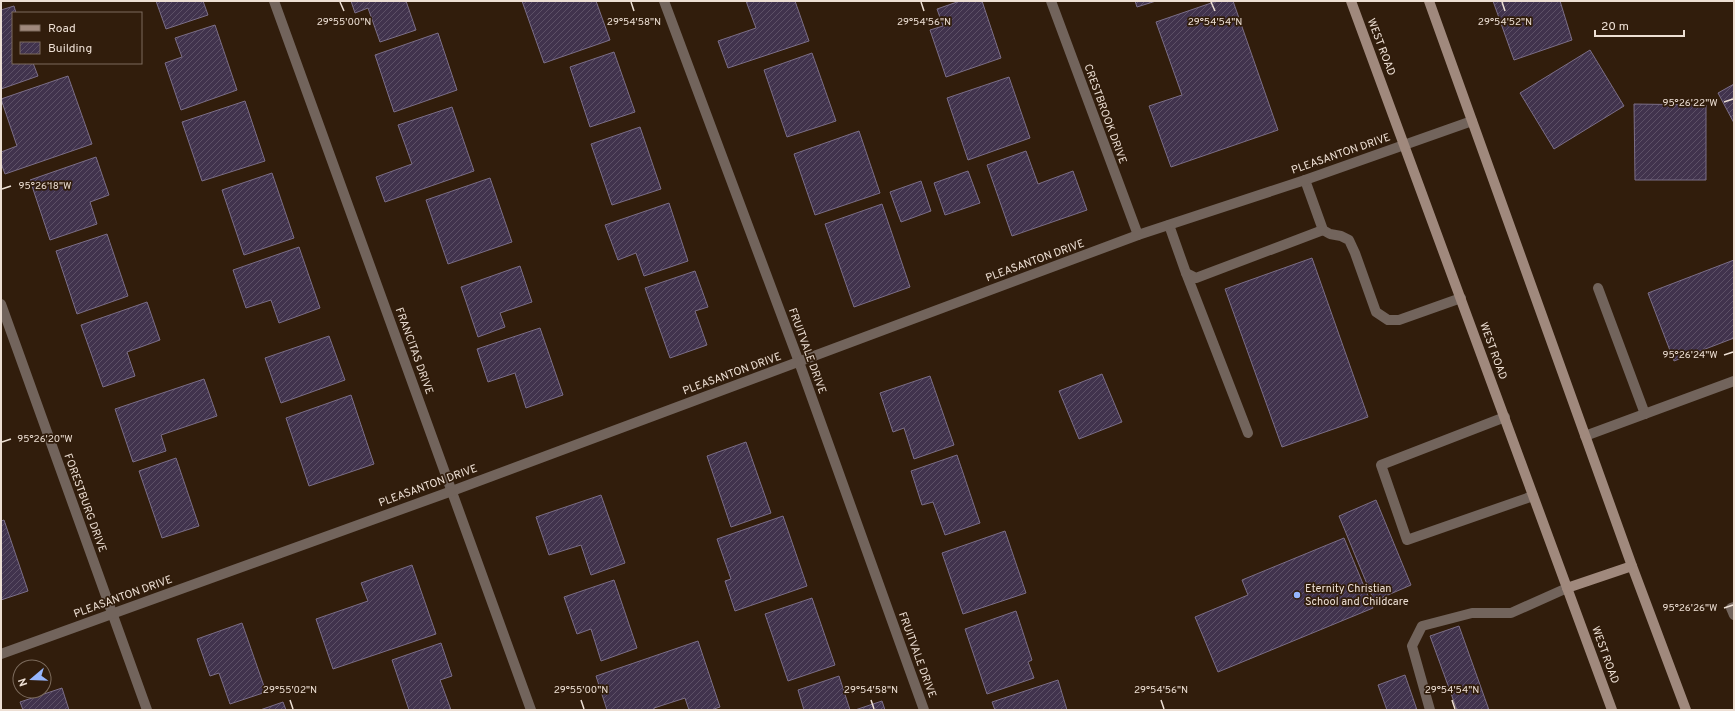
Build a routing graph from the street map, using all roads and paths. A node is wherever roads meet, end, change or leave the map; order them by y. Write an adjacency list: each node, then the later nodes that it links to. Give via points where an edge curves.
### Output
1 (274, 1): 22 (street, FRANCITAS DRIVE)
2 (664, 1): 16 (street, FRUITVALE DRIVE)
3 (1050, 1): 11 (street, CRESTBROOK DRIVE)
4 (1350, 1): 7 (main road, WEST ROAD)
5 (1429, 1): 6 (main road)
6 (1472, 121): 7 (street, PLEASANTON DRIVE); 21 (main road)
7 (1404, 144): 8 (street, PLEASANTON DRIVE); 14 (main road, WEST ROAD)
8 (1305, 180): 9 (street, PLEASANTON DRIVE); 10 (street)
9 (1169, 225): 11 (street, PLEASANTON DRIVE); 12 (street)
10 (1323, 230): 12 (street, via 1196,278); 14 (street, via 1349,240 1376,312 1388,320 1399,320)
11 (1138, 235): 16 (street, PLEASANTON DRIVE)
12 (1186, 273): 20 (street)
13 (1598, 288): 18 (street)
14 (1461, 298): 19 (main road, WEST ROAD)
15 (1, 304): 27 (street, FORESTBURG DRIVE)
16 (799, 362): 22 (street, PLEASANTON DRIVE); 32 (street, FRUITVALE DRIVE)
17 (1734, 381): 18 (street)
18 (1645, 414): 21 (street)
19 (1505, 417): 23 (main road, WEST ROAD); 23 (street, via 1381,465 1407,540)
20 (1248, 433)
21 (1585, 436): 24 (main road)
22 (452, 490): 27 (street, PLEASANTON DRIVE); 31 (street, FRANCITAS DRIVE)
23 (1533, 496): 25 (main road, WEST ROAD)
24 (1632, 566): 25 (main road); 35 (main road)
25 (1567, 588): 33 (street, via 1511,613 1472,613 1422,626 1412,646); 34 (main road, WEST ROAD)
26 (1734, 607): 28 (street, via 1731,608)
27 (112, 614): 29 (street, PLEASANTON DRIVE); 30 (street, FORESTBURG DRIVE)
28 (1734, 615)
29 (1, 654)
30 (147, 710)
31 (531, 710)
32 (924, 710)
33 (1430, 710)
34 (1612, 710)
35 (1686, 710)

